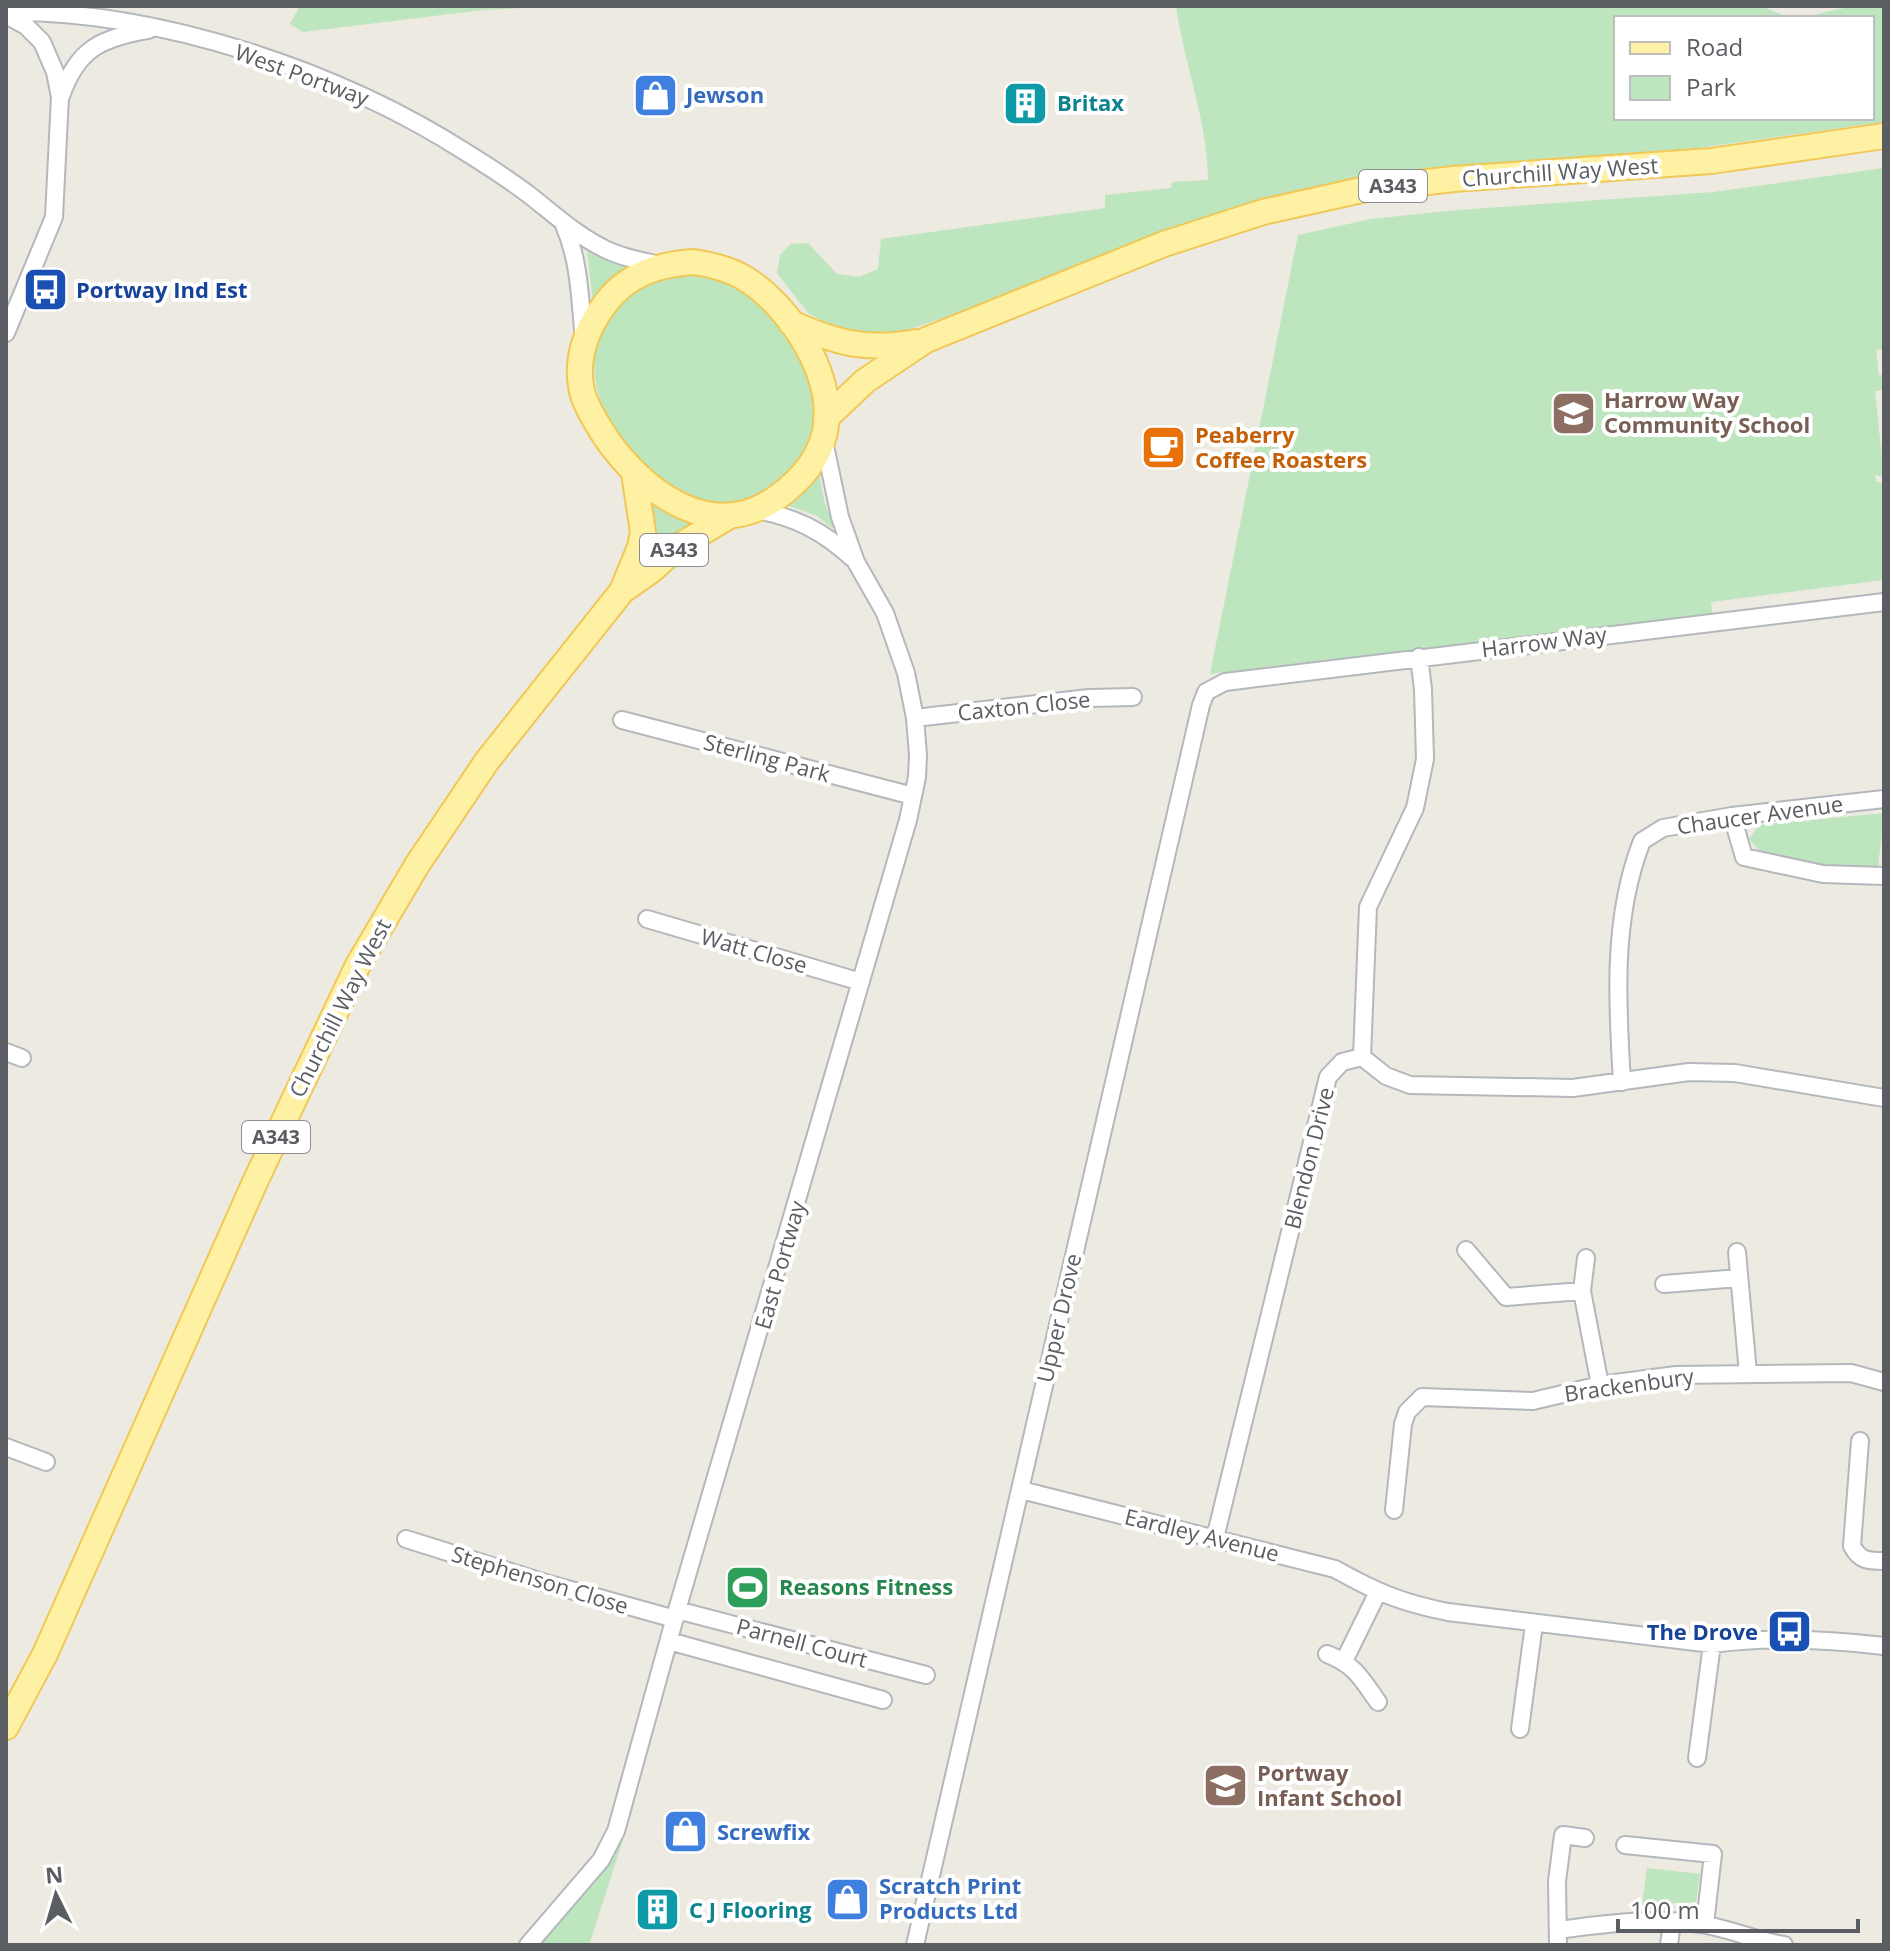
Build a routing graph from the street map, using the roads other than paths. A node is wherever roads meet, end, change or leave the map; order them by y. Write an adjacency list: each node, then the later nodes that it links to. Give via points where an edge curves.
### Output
1 (6, 13): 2 (street, West Portway, via 75,14); 3 (street, via 42,42)
2 (155, 29): 3 (street, via 117,37 88,51 72,67); 5 (street, West Portway, via 283,65 376,101 507,179)
3 (60, 97): 8 (street, via 54,217)
4 (1884, 136): 9 (main road, Churchill Way West / A343, via 1711,161 1366,189 1263,212 1164,244)
5 (564, 225): 6 (street, West Portway, via 607,251); 10 (street, via 576,266)
6 (661, 266): 7 (main road, Churchill Way West, via 694,262 737,273); 10 (main road, Churchill Way West, via 634,276 610,297)
7 (791, 323): 9 (main road, Churchill Way West / A343, via 866,347); 11 (main road, Churchill Way West, via 820,373)
8 (6, 333)
9 (926, 340): 11 (main road, Churchill Way West / A343, via 865,381)
10 (584, 342): 12 (main road, Churchill Way West, via 584,396 600,429)
11 (825, 429): 13 (main road, Churchill Way West, via 799,478); 15 (street, via 835,501)
12 (634, 473): 14 (main road, Churchill Way West, via 682,507); 16 (main road, Churchill Way West / A343, via 643,532)
13 (756, 510): 14 (main road, Churchill Way West); 15 (street, via 814,527)
14 (731, 515): 16 (main road, Churchill Way West / A343, via 676,548)
15 (856, 562): 21 (street, East Portway, via 897,640)
16 (622, 591): 60 (main road, Churchill Way West / A343, via 487,761 358,965 249,1195 45,1654)
17 (1884, 602): 18 (street, Harrow Way)
18 (1419, 657): 19 (street, Harrow Way, via 1225,682); 29 (street, via 1425,759 1415,808 1368,907)
19 (1206, 692): 44 (street, Upper Drove)
20 (1133, 697): 21 (street, Caxton Close)
21 (915, 718): 23 (street, East Portway)
22 (622, 720): 23 (street, Sterling Park)
23 (913, 796): 28 (street, East Portway)
24 (1884, 799): 25 (street, Chaucer Avenue)
25 (1732, 816): 26 (street, via 1744,857 1823,874); 30 (street, Chaucer Avenue, via 1663,828 1642,841 1619,948)
26 (1884, 876)
27 (647, 919): 28 (street, Watt Close)
28 (861, 982): 50 (street, East Portway)
29 (1362, 1057): 30 (street, via 1386,1076 1410,1085 1573,1088); 46 (street, Blendon Drive, via 1342,1062 1328,1077)
30 (1622, 1082): 31 (street, via 1689,1072 1735,1073)
31 (1884, 1098)
32 (1466, 1250): 37 (street, via 1506,1297)
33 (1737, 1252): 35 (street)
34 (1586, 1258): 37 (street)
35 (1739, 1278): 36 (street); 38 (street)
36 (1664, 1284)
37 (1582, 1291): 40 (street)
38 (1748, 1373): 39 (street, Brackenbury, via 1851,1373); 40 (street, Brackenbury)
39 (1884, 1382)
40 (1600, 1385): 45 (street, Brackenbury, via 1533,1401 1422,1397 1403,1424)
41 (1860, 1441): 48 (street, via 1852,1546 1867,1561)
42 (6, 1447): 43 (street)
43 (46, 1462)
44 (1021, 1490): 46 (street, Eardley Avenue); 69 (street, Upper Drove)
45 (1394, 1510)
46 (1215, 1538): 49 (street, Eardley Avenue, via 1335,1569)
47 (406, 1539): 50 (street, Stephenson Close, via 549,1584)
48 (1884, 1561)
49 (1378, 1592): 51 (street, Eardley Avenue, via 1408,1604); 56 (street)
50 (676, 1615): 52 (street, East Portway); 57 (street, Parnell Court)
51 (1534, 1624): 53 (street, Eardley Avenue); 61 (street)
52 (669, 1641): 58 (street); 68 (street, East Portway, via 609,1846)
53 (1712, 1644): 54 (street, Eardley Avenue, via 1755,1638); 62 (street)
54 (1884, 1646)
55 (1327, 1654): 56 (street)
56 (1344, 1661): 59 (street)
57 (926, 1675)
58 (883, 1700)
59 (1378, 1702)
60 (6, 1727)
61 (1520, 1729)
62 (1697, 1758)
63 (1585, 1838): 67 (street, via 1558,1834)
64 (1625, 1845): 66 (street, via 1713,1854)
65 (1672, 1922): 66 (street); 67 (street, via 1613,1924); 70 (street)
66 (1705, 1924): 71 (street)
67 (1558, 1938)
68 (528, 1945)
69 (915, 1945)
70 (1669, 1945)
71 (1784, 1945)

